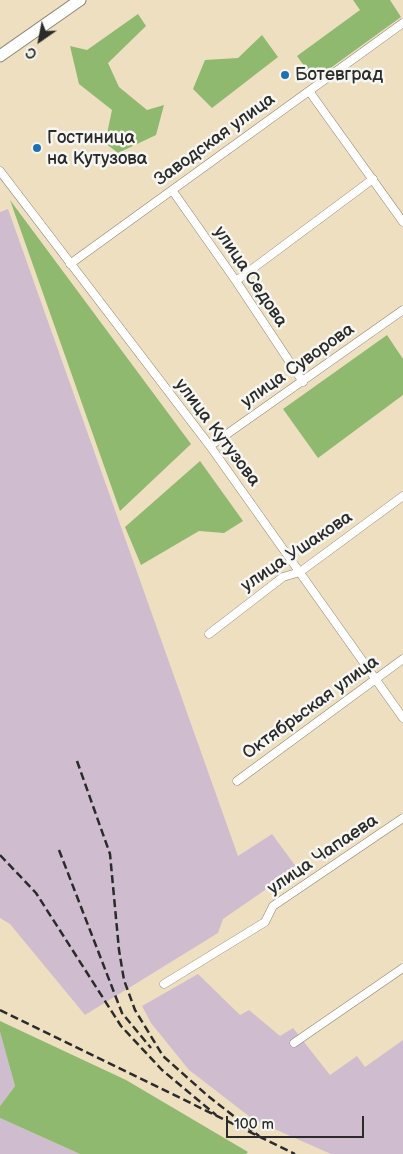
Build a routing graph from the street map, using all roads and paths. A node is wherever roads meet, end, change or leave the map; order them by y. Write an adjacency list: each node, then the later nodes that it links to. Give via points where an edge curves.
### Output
1 (80, 0): 3 (main road)
2 (403, 23): 4 (street, Заводская улица)
3 (0, 56)
4 (309, 91): 6 (street); 7 (street, Заводская улица)
5 (0, 171): 9 (street, улица Кутузова)
6 (373, 179): 8 (street); 10 (street)
7 (172, 190): 9 (street, Заводская улица); 10 (street, улица Седова)
8 (403, 222)
9 (70, 264): 13 (street, улица Кутузова)
10 (236, 281): 12 (street, улица Седова)
11 (403, 310): 12 (street, улица Суворова)
12 (303, 382): 13 (street, улица Суворова)
13 (210, 446): 15 (street, улица Кутузова)
14 (403, 496): 15 (street, улица Ушакова)
15 (300, 572): 16 (street, улица Ушакова, via 283,577); 18 (street, улица Кутузова)
16 (209, 634)
17 (403, 659): 18 (street, Октябрьская улица)
18 (375, 679): 19 (street, улица Кутузова); 20 (street, Октябрьская улица)
19 (403, 718)
20 (237, 781)
21 (403, 818): 23 (street, улица Чапаева, via 273,906 264,922)
22 (403, 968): 24 (street)
23 (164, 984)
24 (294, 1043)

